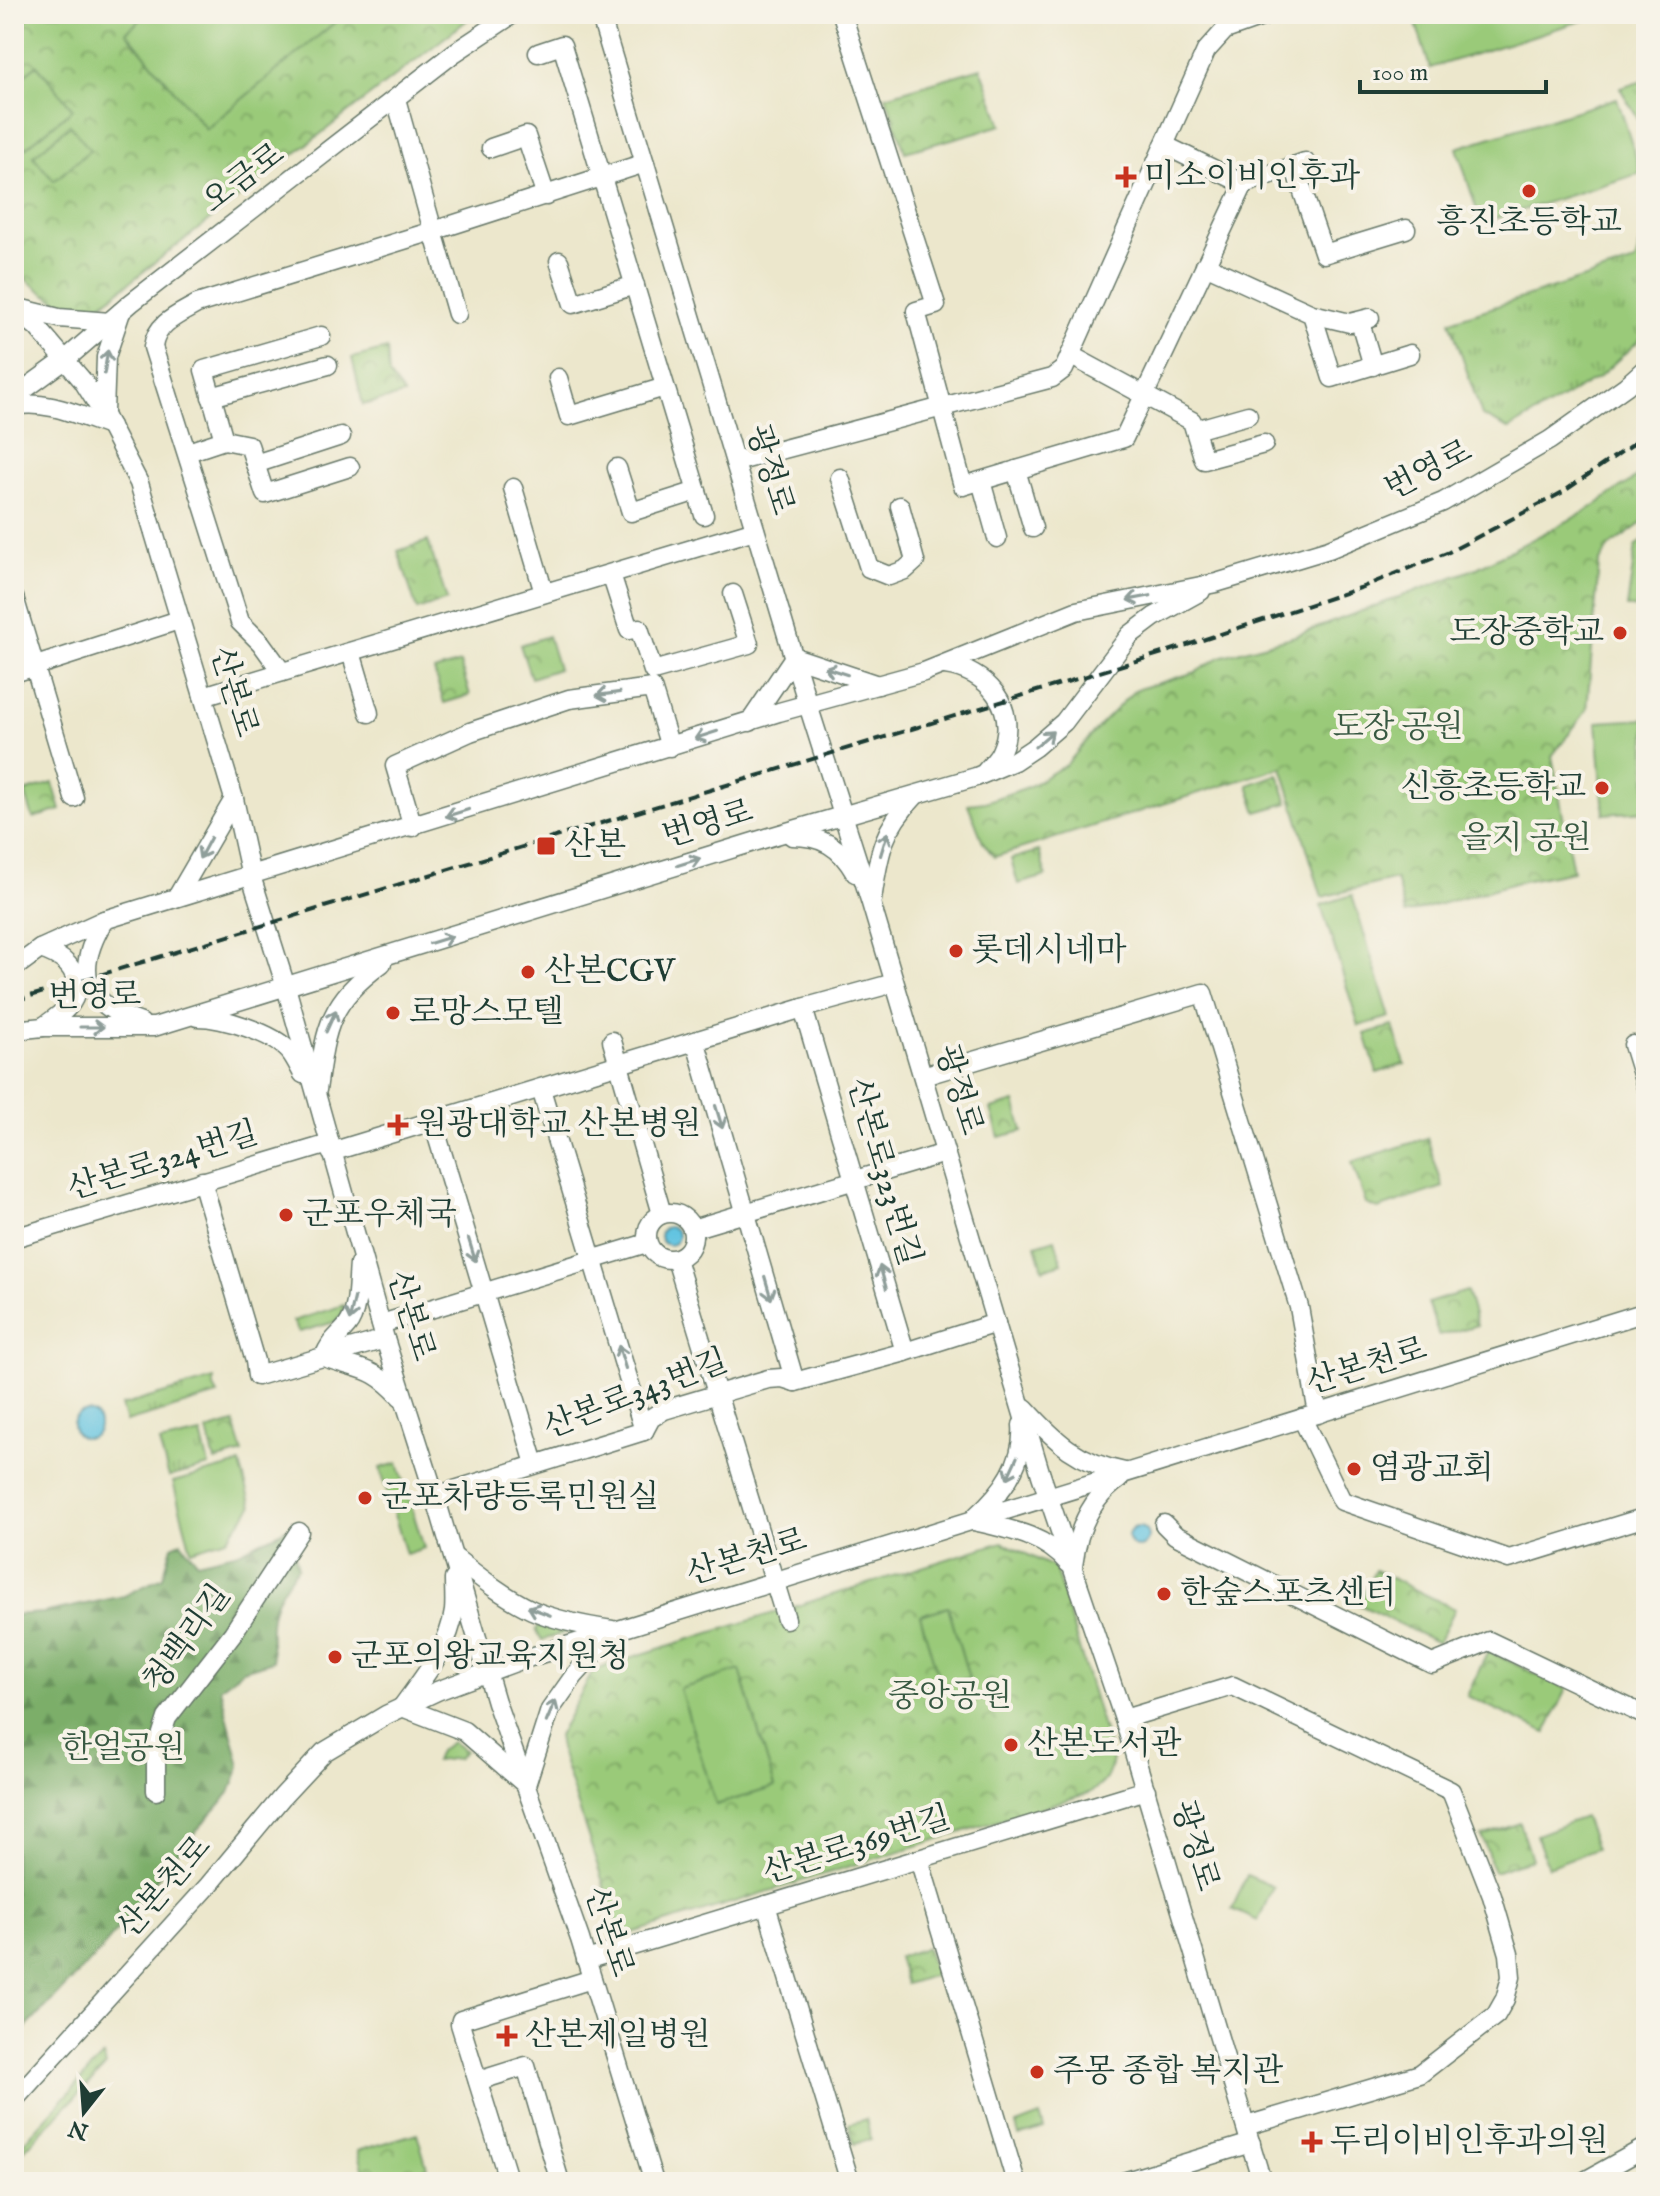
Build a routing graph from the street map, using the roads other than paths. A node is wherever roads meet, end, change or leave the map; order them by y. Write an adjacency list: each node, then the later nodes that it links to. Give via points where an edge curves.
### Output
1 (513, 14): 6 (street, 오금로)
2 (600, 14): 9 (street, 광정로)
3 (842, 14): 35 (street, via 936,305 916,311)
4 (1270, 14): 7 (street, via 1225,30 1206,51)
5 (538, 53): 10 (street, via 562,45)
6 (396, 99): 14 (street); 21 (street, 오금로)
7 (1164, 145): 11 (street); 24 (street)
8 (491, 148): 12 (street, via 526,136)
9 (645, 163): 10 (street); 43 (street, 광정로)
10 (603, 178): 12 (street); 17 (street)
11 (1244, 184): 13 (street, via 1300,164 1324,254); 16 (street)
12 (546, 196): 14 (street)
13 (1406, 229)
14 (433, 231): 19 (street); 42 (street, via 197,304 163,325 153,347)
15 (559, 261): 17 (street, via 573,304)
16 (1205, 265): 20 (street); 31 (street)
17 (635, 285): 30 (street)
18 (14, 308): 21 (street, via 59,318); 25 (street, 산본로)
19 (457, 314)
20 (1312, 314): 27 (street, via 1350,323 1365,320); 27 (street, via 1332,378)
21 (116, 316): 25 (street, 오금로); 37 (street, one-way to 21, via 106,357)
22 (321, 336): 33 (street, via 204,370)
23 (1410, 354): 27 (street)
24 (1070, 355): 31 (street); 35 (street, via 1052,378)
25 (65, 360): 32 (street, 오금로); 37 (street, 산본로)
26 (328, 365): 33 (street)
27 (1373, 366)
28 (1646, 368): 58 (street, 번영로, via 1550,440 1443,502 1329,549)
29 (558, 378): 30 (street, via 569,416)
30 (665, 387): 51 (street)
31 (1143, 394): 38 (street, via 1192,421); 47 (street, via 1124,438)
32 (14, 397)
33 (211, 397): 40 (street)
34 (14, 406): 37 (street, via 34,404)
35 (941, 407): 43 (street); 49 (street, via 963,486)
36 (1248, 415): 38 (street)
37 (107, 420): 62 (street, 산본로, via 139,483)
38 (1195, 430): 41 (street, via 1204,460)
39 (341, 436): 44 (street)
40 (224, 440): 42 (street); 44 (street, via 249,445)
41 (1264, 444)
42 (188, 452): 67 (street, via 240,622)
43 (735, 462): 55 (street, 광정로)
44 (255, 464): 45 (street, via 265,494)
45 (350, 467)
46 (617, 468): 51 (street, via 631,512)
47 (1016, 470): 49 (street); 54 (street)
48 (840, 478): 52 (street, via 869,568 889,576 915,561)
49 (981, 481): 56 (street)
50 (513, 488): 59 (street)
51 (697, 491): 53 (street)
52 (900, 506)
53 (704, 515)
54 (1033, 528)
55 (755, 530): 57 (street); 64 (street, 광정로)
56 (997, 538)
57 (611, 574): 59 (street); 60 (street, via 629,630 639,628 653,671 749,644)
58 (1216, 583): 65 (street, 번영로, one-way to 65, via 1076,611); 75 (street, 번영로, one-way to 58, via 1014,761 1064,722 1130,635)
59 (544, 593): 63 (street)
60 (733, 594)
61 (14, 597): 66 (street)
62 (179, 620): 66 (street); 70 (street, 산본로)
63 (351, 652): 67 (street); 72 (street)
64 (794, 657): 69 (street, one-way to 64); 71 (street, 광정로); 73 (street)
65 (945, 665): 69 (street, 번영로); 75 (street, via 985,681 1005,711 1005,740)
66 (35, 667): 68 (street); 77 (street)
67 (282, 672): 70 (street)
68 (14, 673)
69 (878, 685): 71 (street, 번영로)
70 (203, 696): 78 (street, 산본로)
71 (808, 705): 73 (street, 번영로); 79 (street, 광정로)
72 (369, 713)
73 (750, 722): 74 (street, 번영로, one-way to 74)
74 (670, 747): 80 (street, 번영로, one-way to 80); 80 (street, one-way to 80, via 652,688 569,699 470,732 395,766)
75 (984, 774): 76 (street, 번영로)
76 (917, 795): 79 (street, 번영로); 84 (street, one-way to 76, via 885,836 895,816)
77 (74, 798)
78 (234, 799): 82 (street, 산본로); 83 (street, one-way to 83)
79 (843, 816): 81 (street, 번영로); 84 (street, 광정로)
80 (413, 827): 82 (street, 번영로)
81 (773, 836): 84 (street, via 811,836 834,845); 87 (street, 번영로, one-way to 81)
82 (251, 876): 83 (street, 번영로); 90 (street, 산본로)
83 (177, 897): 85 (street, 번영로)
84 (871, 903): 89 (street, 광정로)
85 (104, 920): 86 (street, 번영로); 94 (street, via 86,960 86,982 97,1000 122,1017)
86 (40, 949): 88 (street, 번영로); 93 (street, via 67,962 75,977 75,996)
87 (396, 953): 90 (street, 번영로); 103 (street, one-way to 87, via 325,1033 338,1003)
88 (14, 968)
89 (894, 983): 91 (street); 100 (street, 광정로)
90 (286, 987): 92 (street, 번영로); 103 (street, 산본로)
91 (803, 1008): 97 (street); 107 (street, 산본로323번길)
92 (186, 1017): 94 (street, 번영로); 103 (street, via 208,1017 273,1040 289,1050)
93 (43, 1027): 94 (street, 번영로, one-way to 94); 95 (street, 번영로)
94 (154, 1027)
95 (14, 1030)
96 (612, 1041): 99 (street)
97 (696, 1043): 99 (street); 109 (street, one-way to 109)
98 (1633, 1045): 101 (street)
99 (619, 1066): 102 (street); 110 (street)
100 (923, 1076): 106 (street, 광정로); 127 (street, via 1203,993 1299,1307)
101 (1646, 1087)
102 (541, 1089): 104 (street); 116 (street)
103 (316, 1097): 105 (street, 산본로)
104 (433, 1122): 105 (street); 117 (street, one-way to 117)
105 (330, 1148): 108 (street, 산본로324번길); 114 (street, 산본로)
106 (945, 1153): 107 (street); 119 (street, 광정로)
107 (854, 1180): 109 (street); 121 (street, 산본로323번길, one-way to 107)
108 (202, 1181): 112 (street, 산본로324번길); 122 (street, via 257,1376)
109 (747, 1213): 111 (street); 123 (street, one-way to 123)
110 (662, 1214): 111 (street, via 678,1214); 113 (street, via 649,1225)
111 (692, 1229): 115 (street, via 691,1247)
112 (14, 1238)
113 (647, 1243): 115 (street, via 659,1257); 116 (street)
114 (360, 1253): 120 (street, 산본로); 122 (street, one-way to 122, via 353,1313)
115 (676, 1259): 124 (street)
116 (593, 1260): 117 (street); 128 (street, one-way to 116)
117 (484, 1293): 120 (street); 129 (street)
118 (1646, 1312): 127 (street, 산본천로)
119 (996, 1323): 121 (street, 산본로343번길); 126 (street, 광정로)
120 (383, 1332): 122 (street); 125 (street, 산본로)
121 (905, 1352): 123 (street, 산본로343번길)
122 (324, 1357): 125 (street, via 364,1367)
123 (795, 1382): 124 (street, 산본로343번길, via 768,1379)
124 (717, 1394): 128 (street, 산본로343번길, via 657,1413); 139 (street)
125 (405, 1401): 131 (street, 산본로)
126 (1020, 1403): 130 (street, via 1067,1449 1100,1467); 132 (street, 광정로); 134 (street, one-way to 134, via 1023,1440 1014,1469 995,1499)
127 (1310, 1416): 130 (street, 산본천로); 133 (street, via 1342,1501 1509,1559)
128 (644, 1431): 129 (street, 산본로343번길)
129 (535, 1464): 131 (street, 산본로343번길)
130 (1128, 1472): 132 (street, 산본천로); 138 (street, via 1092,1505 1075,1548)
131 (435, 1496): 137 (street, 산본로)
132 (1050, 1497): 134 (street, 산본천로); 138 (street, 광정로)
133 (1646, 1517)
134 (971, 1520): 138 (street, via 1030,1535 1058,1551); 139 (street, 산본천로)
135 (1164, 1524): 144 (street, via 1175,1535 1432,1664 1489,1641)
136 (299, 1532): 148 (street, 청백리길, via 233,1633 167,1718 156,1752)
137 (454, 1557): 141 (street, one-way to 137, via 533,1610); 142 (street, 산본로); 143 (street, via 454,1612 445,1638)
138 (1073, 1569): 145 (street, 광정로)
139 (775, 1581): 140 (street); 141 (street, 산본천로)
140 (786, 1619)
141 (615, 1631): 142 (street, 산본천로); 146 (street, one-way to 141, via 554,1702)
142 (487, 1670): 143 (street, 산본천로); 146 (street, 산본로)
143 (402, 1707): 146 (street, via 464,1731); 154 (street, 산본천로, via 314,1761)
144 (1646, 1716)
145 (1124, 1719): 147 (street, 광정로); 155 (street, via 1233,1686 1451,1791 1496,1910 1511,1977 1496,2015 1420,2074)
146 (526, 1785): 151 (street, 산본로)
147 (1146, 1790): 149 (street, 산본로369번길); 155 (street, 광정로)
148 (156, 1791)
149 (919, 1859): 150 (street, 산본로369번길); 161 (street)
150 (766, 1905): 151 (street, 산본로369번길); 160 (street)
151 (586, 1960): 152 (street, 산본로)
152 (592, 1979): 153 (street, via 461,2020); 159 (street, 산본로)
153 (478, 2081): 157 (street); 158 (street, via 526,2066)
154 (14, 2100)
155 (1248, 2134): 162 (street); 163 (street, 광정로)
156 (1646, 2147): 164 (street)
157 (509, 2182)
158 (560, 2182)
159 (654, 2182)
160 (850, 2182)
161 (1016, 2182)
162 (1123, 2182)
163 (1262, 2182)
164 (1583, 2182)

